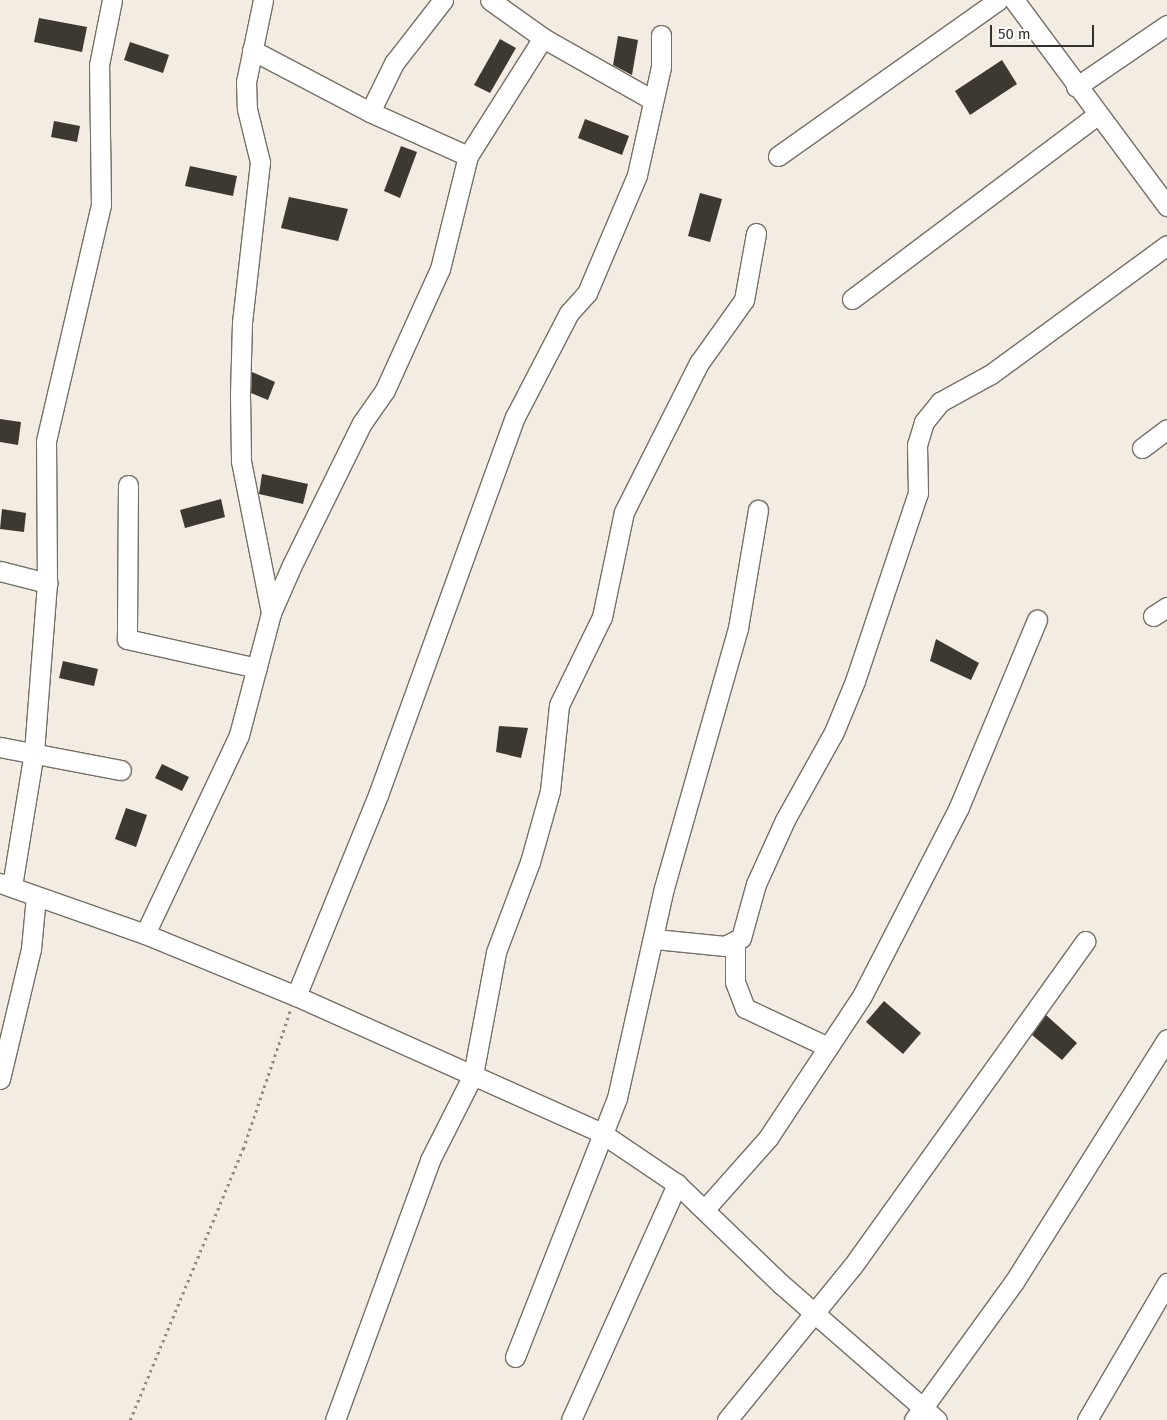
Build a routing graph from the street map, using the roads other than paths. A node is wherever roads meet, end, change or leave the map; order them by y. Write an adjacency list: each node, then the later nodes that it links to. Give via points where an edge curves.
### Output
1 (112, 0): 26 (street, via 99,65 101,206 46,441)
2 (263, 0): 10 (street)
3 (443, 0): 13 (street, via 394,63)
4 (490, 0): 9 (street)
5 (998, 0): 16 (street)
6 (1014, 0): 11 (street)
7 (1167, 24): 11 (street)
8 (661, 35): 12 (street, via 661,67)
9 (543, 38): 12 (street); 15 (street)
10 (252, 50): 13 (street); 27 (street, via 247,109 260,162 242,323 241,461)
11 (1076, 87): 14 (street)
12 (651, 99): 39 (street, via 637,175 587,293 565,322 514,416 374,804)
13 (370, 112): 15 (street)
14 (1096, 116): 17 (street); 20 (street)
15 (468, 156): 27 (street, via 440,269 385,390 362,424)
16 (778, 156)
17 (1167, 206)
18 (756, 233): 42 (street, via 744,300 700,362 624,512 602,618 559,705 550,791 530,862 496,952)
19 (1167, 245): 37 (street, via 990,374 940,402 924,422 917,445 918,493 855,681 834,732 785,820 756,884 746,926)
20 (852, 299)
21 (1167, 430): 22 (street)
22 (1142, 448)
23 (128, 486): 29 (street, via 127,639)
24 (758, 510): 36 (street, via 738,628 664,888)
25 (0, 571): 26 (street)
26 (47, 583): 31 (street)
27 (271, 613): 29 (street)
28 (1037, 620): 41 (street, via 959,807 909,909)
29 (257, 668): 35 (street, via 239,735)
30 (0, 747): 31 (street)
31 (34, 752): 32 (street); 33 (street)
32 (121, 770)
33 (6, 884): 34 (street)
34 (36, 896): 35 (street); 43 (street, via 26,976)
35 (145, 934): 39 (street)
36 (655, 939): 37 (street, via 725,946); 44 (street, via 617,1098)
37 (735, 941): 41 (street, via 735,982 745,1008)
38 (1085, 941): 48 (street, via 899,1203)
39 (296, 996): 42 (street)
40 (1167, 1040): 50 (street, via 1014,1282)
41 (828, 1047): 46 (street, via 768,1138)
42 (473, 1075): 44 (street); 51 (street, via 430,1160)
43 (0, 1079)
44 (600, 1132): 45 (street); 49 (street)
45 (677, 1184): 46 (street); 52 (street)
46 (705, 1209): 48 (street)
47 (1167, 1283): 55 (street)
48 (814, 1312): 50 (street); 53 (street)
49 (515, 1357)
50 (918, 1414): 54 (street)
51 (335, 1420)
52 (571, 1420)
53 (727, 1420)
54 (937, 1420)
55 (1087, 1420)

